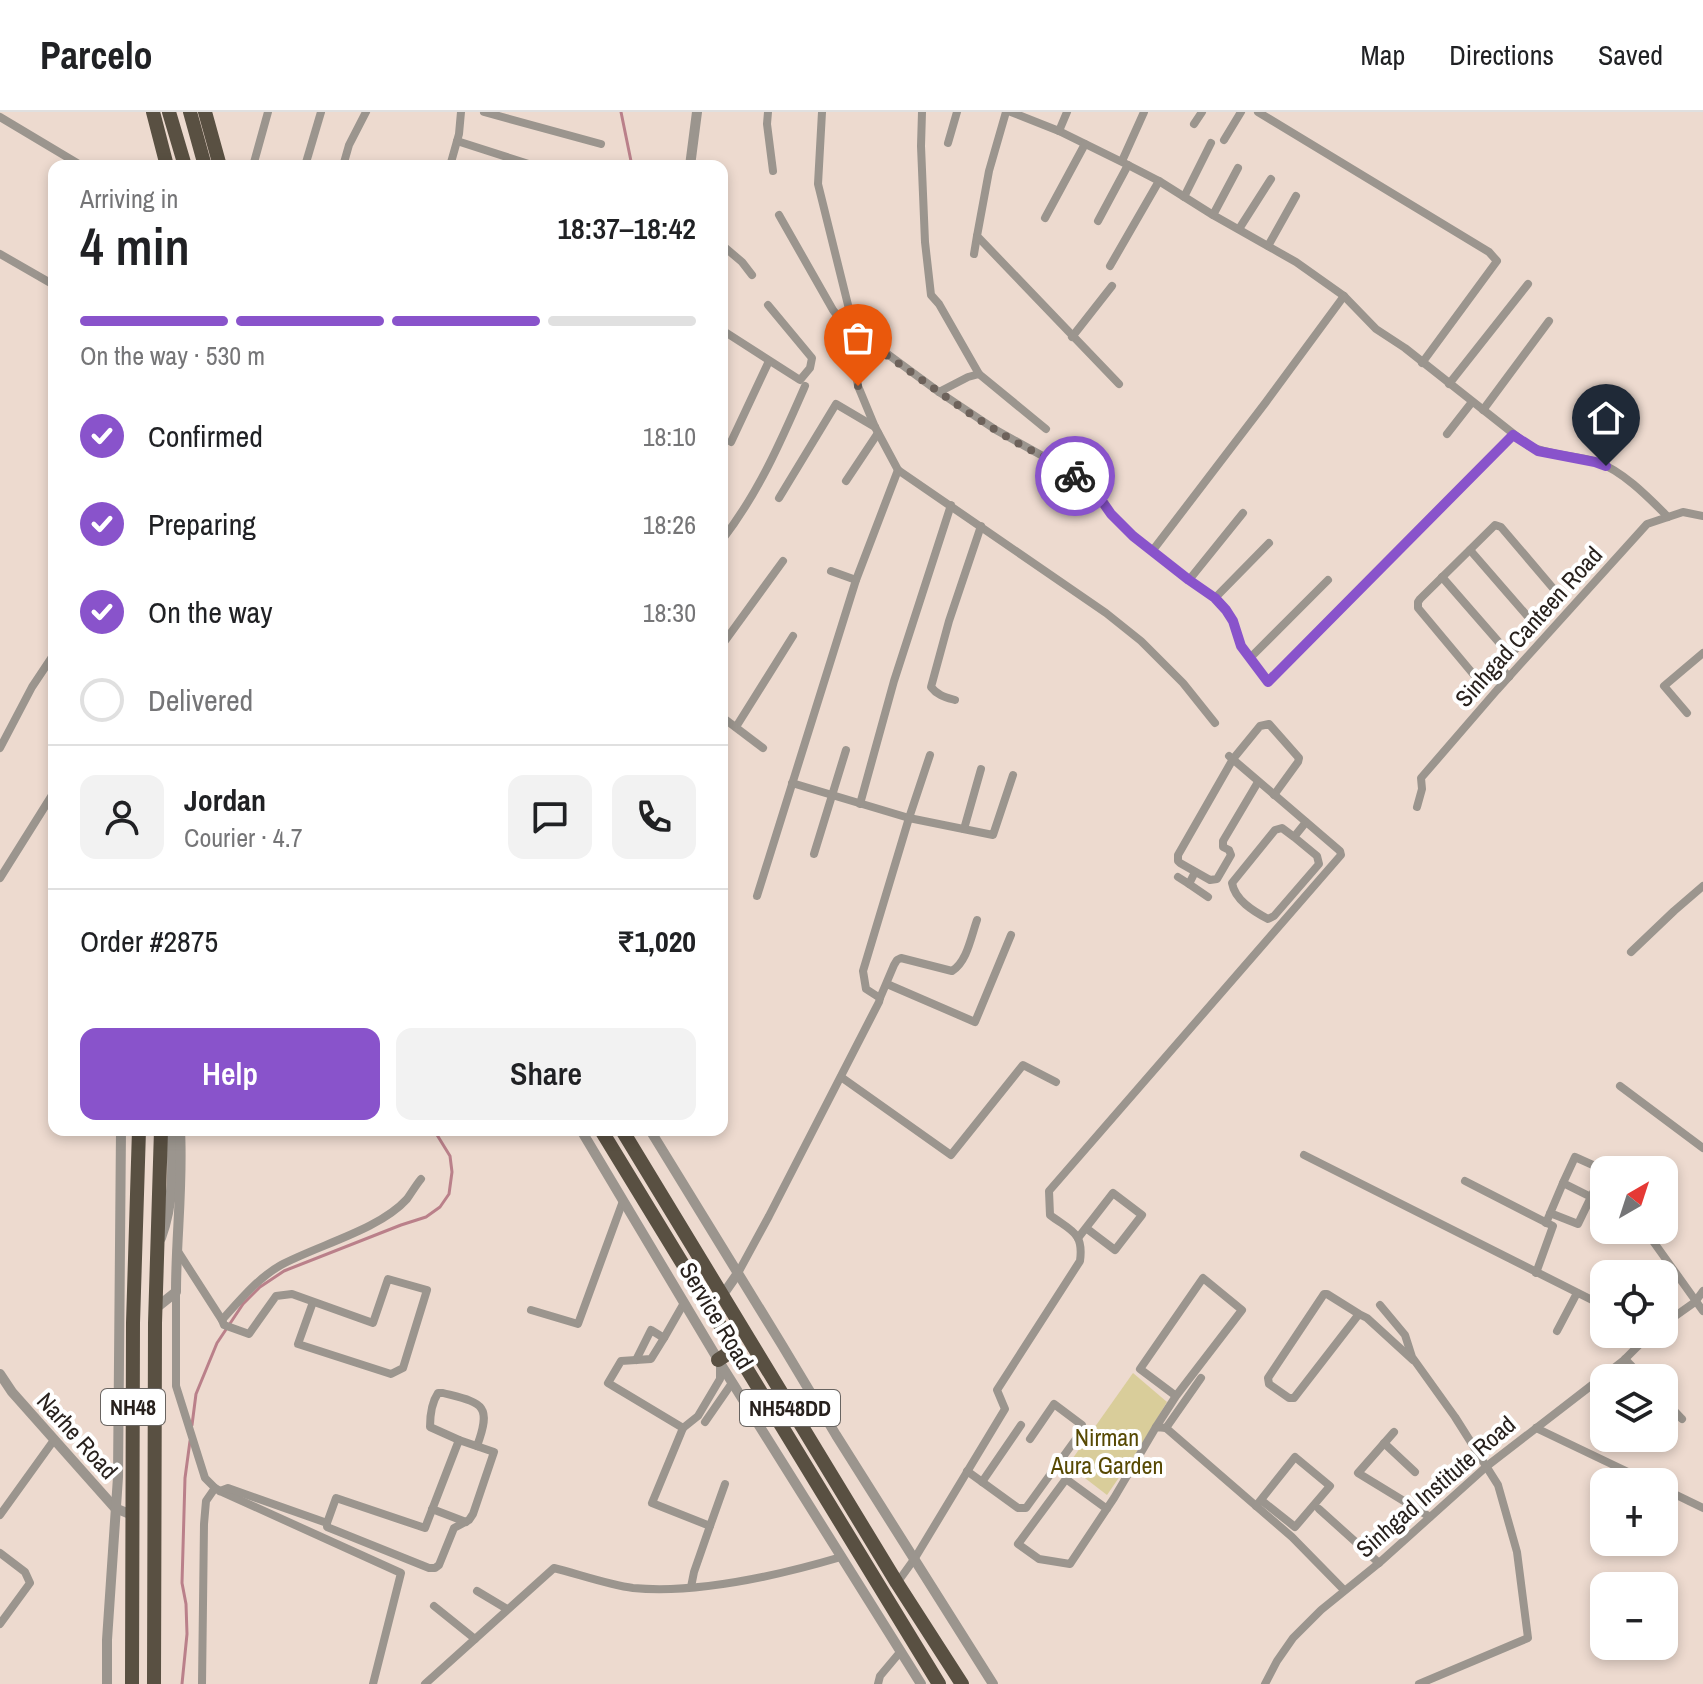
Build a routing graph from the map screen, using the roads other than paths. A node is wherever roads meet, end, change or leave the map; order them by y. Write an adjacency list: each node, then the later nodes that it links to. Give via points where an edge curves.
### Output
1 (153, 112): 31 (highway)
2 (169, 112): 32 (highway)
3 (190, 112): 33 (highway)
4 (205, 112): 34 (highway)
5 (268, 112): 35 (street)
6 (321, 112): 36 (street)
7 (366, 112): 37 (street)
8 (461, 112): 25 (street)
9 (484, 112): 28 (street)
10 (697, 112): 40 (street)
11 (768, 112): 43 (street)
12 (822, 112): 66 (street, via 818,184 850,313)
13 (922, 112): 71 (street, via 931,295)
14 (957, 112): 26 (street)
15 (1009, 112): 23 (street); 53 (street, via 989,171)
16 (1067, 112): 23 (street)
17 (1144, 112): 41 (street)
18 (1202, 112): 22 (street)
19 (1241, 112): 24 (street)
20 (1258, 112): 70 (street, via 1497,261)
21 (0, 117): 30 (street)
22 (1194, 124)
23 (1059, 131): 29 (street)
24 (1224, 140)
25 (457, 141): 38 (street); 39 (street)
26 (948, 143)
27 (1211, 143): 47 (street)
28 (601, 144)
29 (1085, 144): 41 (street); 50 (street)
30 (72, 160)
31 (165, 160)
32 (183, 160)
33 (203, 160)
34 (218, 160)
35 (255, 160)
36 (307, 160)
37 (345, 160)
38 (452, 160)
39 (516, 160)
40 (691, 160)
41 (1125, 163): 45 (street); 51 (street)
42 (1238, 168): 49 (street)
43 (773, 171)
44 (1271, 179): 52 (street)
45 (1159, 181): 47 (street); 58 (street)
46 (1296, 196): 54 (street)
47 (1184, 197): 49 (street)
48 (779, 215): 66 (street)
49 (1213, 215): 52 (street)
50 (1045, 218)
51 (1098, 221)
52 (1239, 229): 54 (street)
53 (977, 236): 57 (street); 68 (street)
54 (1268, 246): 63 (street)
55 (728, 248): 59 (street)
56 (0, 254): 60 (street)
57 (974, 254)
58 (1110, 266)
59 (752, 275)
60 (48, 282)
61 (1528, 284): 73 (street)
62 (1112, 286): 68 (street)
63 (1344, 296): 70 (street, via 1376,329); 93 (street)
64 (768, 305): 69 (street, via 812,358 800,380)
65 (1549, 321): 77 (street)
66 (849, 331): 75 (street); 79 (street, via 858,386)
67 (728, 334): 69 (street)
68 (1072, 337): 72 (street)
69 (769, 361): 82 (street)
70 (1422, 363): 73 (street)
71 (979, 374): 75 (street); 78 (street)
72 (1119, 384)
73 (1449, 384): 76 (street)
74 (805, 386): 91 (street, via 773,459)
75 (939, 392): 93 (street, via 1066,469)
76 (1472, 402): 77 (street); 80 (street)
77 (1483, 410): 81 (street)
78 (1046, 429)
79 (876, 430): 83 (street); 84 (street); 85 (street, via 836,404)
80 (1447, 434)
81 (1513, 435): 89 (street, via 1538,451 1606,466); 107 (street, via 1268,682)
82 (731, 442)
83 (898, 470): 86 (street); 98 (street)
84 (846, 481)
85 (779, 498)
86 (951, 505): 90 (street); 128 (street)
87 (1243, 513): 99 (street)
88 (1703, 516): 89 (street, Sinhgad Canteen Road, via 1683,512)
89 (1668, 517): 110 (street, Sinhgad Canteen Road, via 1647,524)
90 (981, 526): 111 (street, via 931,687); 114 (street, via 1141,641)
91 (728, 531)
92 (1269, 543): 101 (street)
93 (1153, 550): 99 (street)
94 (1470, 550): 97 (street); 102 (street); 102 (street, via 1495,525 1501,527 1558,594 1559,603)
95 (783, 561): 104 (street)
96 (831, 571): 98 (street)
97 (1442, 577): 106 (street); 109 (street, via 1418,608 1479,681)
98 (856, 580): 124 (street)
99 (1189, 580): 101 (street)
100 (1328, 580): 107 (street)
101 (1215, 598): 107 (street)
102 (1536, 626): 106 (street)
103 (793, 636): 115 (street)
104 (728, 637)
105 (1703, 653): 112 (street, via 1664,686)
106 (1510, 655): 109 (street)
107 (1250, 658)
108 (48, 663): 116 (street)
109 (1499, 665): 110 (street)
110 (1509, 677): 129 (street, Sinhgad Canteen Road, via 1421,778)
111 (955, 700)
112 (1687, 713)
113 (728, 721): 115 (street)
114 (1215, 723)
115 (736, 727): 117 (street)
116 (0, 748)
117 (763, 748)
118 (846, 750): 126 (street)
119 (930, 755): 130 (street)
120 (1231, 758): 123 (street); 125 (street, via 1260,726 1269,724 1299,758); 135 (street, via 1178,855 1178,861)
121 (981, 769): 132 (street)
122 (1013, 775): 132 (street, via 993,835)
123 (1258, 782): 125 (street); 135 (street, via 1223,841 1231,855 1217,879)
124 (792, 783): 126 (street); 140 (street)
125 (1274, 795): 131 (street)
126 (832, 796): 128 (street); 134 (street)
127 (48, 802): 137 (street)
128 (860, 804): 130 (street)
129 (1417, 807)
130 (909, 818): 132 (street); 146 (street, via 863,971 866,989)
131 (1306, 822): 133 (street); 174 (street, via 1340,856 1049,1191 1050,1215)
132 (964, 829)
133 (1294, 837): 133 (street, via 1282,828 1275,830 1232,883 1239,899 1268,919 1319,864)
134 (814, 854)
135 (1195, 872): 138 (street)
136 (1178, 877): 138 (street)
137 (0, 878)
138 (1189, 884): 141 (street)
139 (1703, 886): 144 (street)
140 (757, 896)
141 (1208, 897)
142 (977, 920): 145 (street, via 957,969 901,958)
143 (1011, 935): 145 (street, via 975,1022)
144 (1631, 952)
145 (887, 984): 146 (street)
146 (880, 998): 147 (street)
147 (841, 1077): 148 (street, via 951,1155 1023,1065); 178 (street)
148 (1056, 1082)
149 (1620, 1086): 160 (street)
150 (121, 1136): 231 (street)
151 (132, 1136): 162 (highway)
152 (139, 1136): 162 (highway, NH48)
153 (161, 1136): 176 (highway, NH48)
154 (172, 1136): 163 (street)
155 (179, 1136): 163 (street)
156 (585, 1136): 170 (street, Service Road)
157 (605, 1136): 198 (highway, NH548DD)
158 (626, 1136): 183 (highway, NH548DD)
159 (654, 1136): 178 (street)
160 (1703, 1148)
161 (1304, 1155): 179 (street)
162 (138, 1160): 237 (highway, NH48)
163 (177, 1160): 176 (street, via 168,1220); 177 (street)
164 (1590, 1164): 167 (street, via 1575,1157)
165 (421, 1179): 194 (street, via 386,1216 280,1266 247,1292)
166 (1465, 1181): 172 (street)
167 (1563, 1183): 168 (street); 171 (street)
168 (1590, 1196)
169 (1590, 1199): 171 (street, via 1578,1224)
170 (623, 1201): 187 (street, Service Road); 190 (street, via 578,1324)
171 (1550, 1213): 172 (street)
172 (1546, 1223): 179 (street, via 1553,1226)
173 (1086, 1228): 173 (street, via 1113,1193 1142,1215 1115,1250); 174 (street)
174 (1078, 1238): 224 (street, via 1080,1261 997,1390 1005,1409)
175 (1655, 1244): 186 (street)
176 (157, 1247): 189 (highway, NH48)
177 (176, 1249): 181 (street); 194 (street)
178 (738, 1273): 183 (street); 244 (street)
179 (1536, 1273): 182 (street)
180 (1703, 1291): 186 (street)
181 (176, 1292): 189 (street); 228 (street, via 176,1386 205,1478)
182 (1577, 1293): 184 (street); 195 (street)
183 (722, 1296): 246 (highway, NH548DD)
184 (1590, 1299)
185 (313, 1302): 185 (street, via 298,1344 391,1374 403,1368 427,1290 388,1279 373,1323); 194 (street, via 292,1294 276,1296 249,1334)
186 (1695, 1302): 191 (street); 193 (street)
187 (684, 1303): 196 (street); 201 (street, Service Road)
188 (1380, 1305): 203 (street, via 1405,1335)
189 (156, 1308): 258 (highway, NH48)
190 (531, 1310)
191 (1703, 1311)
192 (1359, 1314): 192 (street, via 1294,1398 1269,1384 1324,1294); 203 (street)
193 (1678, 1314)
194 (223, 1322)
195 (1557, 1331)
196 (664, 1338): 200 (street, via 651,1359); 200 (street, via 651,1330)
197 (1636, 1348): 199 (street, Sinhgad Institute Road)
198 (735, 1349): 201 (highway); 264 (highway, NH548DD)
199 (1625, 1359): 202 (street); 215 (street, Sinhgad Institute Road)
200 (636, 1360): 213 (street, via 621,1361 608,1383)
201 (719, 1362): 206 (street, Service Road); 213 (street, via 720,1379 698,1416)
202 (1630, 1364)
203 (1420, 1367): 222 (street)
204 (0, 1374): 218 (street, Narhe Road)
205 (1201, 1378): 214 (street)
206 (732, 1383): 210 (street); 243 (street, Service Road)
207 (1176, 1396): 207 (street, via 1140,1369 1203,1278 1242,1310); 212 (street)
208 (1678, 1415): 209 (street)
209 (1682, 1419)
210 (705, 1422)
211 (1021, 1425): 226 (street)
212 (1156, 1427): 214 (street); 234 (street)
213 (683, 1428): 241 (street, via 652,1503)
214 (1166, 1428): 230 (street)
215 (1536, 1428): 222 (street, Sinhgad Institute Road); 223 (street)
216 (1394, 1432): 220 (street)
217 (1030, 1439): 226 (street, via 1054,1404 1082,1425 1026,1508 1018,1508)
218 (54, 1440): 231 (street, Narhe Road); 236 (street)
219 (459, 1440): 221 (street); 221 (street, via 430,1427 438,1393 473,1401 483,1411 485,1425); 233 (street)
220 (1384, 1443): 225 (street); 238 (street, via 1358,1473)
221 (477, 1446): 239 (street, via 494,1452)
222 (1487, 1466): 238 (street, Sinhgad Institute Road); 255 (street, via 1498,1485 1517,1552 1528,1638)
223 (1620, 1468)
224 (967, 1471): 226 (street); 244 (street)
225 (1415, 1472)
226 (982, 1482)
227 (725, 1484): 241 (street)
228 (217, 1490): 240 (street, via 228,1488); 259 (street, via 206,1501 204,1524); 260 (street, via 401,1573)
229 (1678, 1496): 232 (street)
230 (1259, 1503): 230 (street, via 1295,1457 1330,1486 1295,1527); 248 (street)
231 (115, 1508): 237 (street, Narhe Road); 256 (street)
232 (1703, 1508)
233 (432, 1509): 239 (street); 240 (street, via 425,1528 336,1498)
234 (1107, 1509): 234 (street, via 1070,1564 1039,1559 1018,1544 1066,1479)
235 (1319, 1509): 245 (street)
236 (0, 1515)
237 (132, 1515): 257 (highway, NH48)
238 (1430, 1517): 245 (street, Sinhgad Institute Road)
239 (466, 1522): 240 (street, via 454,1528 435,1568)
240 (327, 1523)
241 (710, 1526): 247 (street)
242 (0, 1553): 252 (street, via 25,1572 30,1583)
243 (841, 1557): 247 (street); 254 (street, Service Road)
244 (915, 1558): 246 (street); 266 (street)
245 (1379, 1563): 248 (street, Sinhgad Institute Road)
246 (897, 1583): 265 (highway, NH548DD)
247 (691, 1587): 251 (street, via 631,1587 554,1568)
248 (1344, 1590): 267 (street, Sinhgad Institute Road, via 1293,1638)
249 (477, 1591): 251 (street)
250 (434, 1606): 253 (street)
251 (507, 1609): 253 (street)
252 (0, 1624)
253 (475, 1639): 261 (street)
254 (901, 1651): 262 (street); 263 (street, Service Road)
255 (1427, 1682)
256 (107, 1684)
257 (132, 1684)
258 (154, 1684)
259 (202, 1684)
260 (373, 1684)
261 (425, 1684)
262 (878, 1684)
263 (921, 1684)
264 (939, 1684)
265 (962, 1684)
266 (993, 1684)
267 (1265, 1684)

